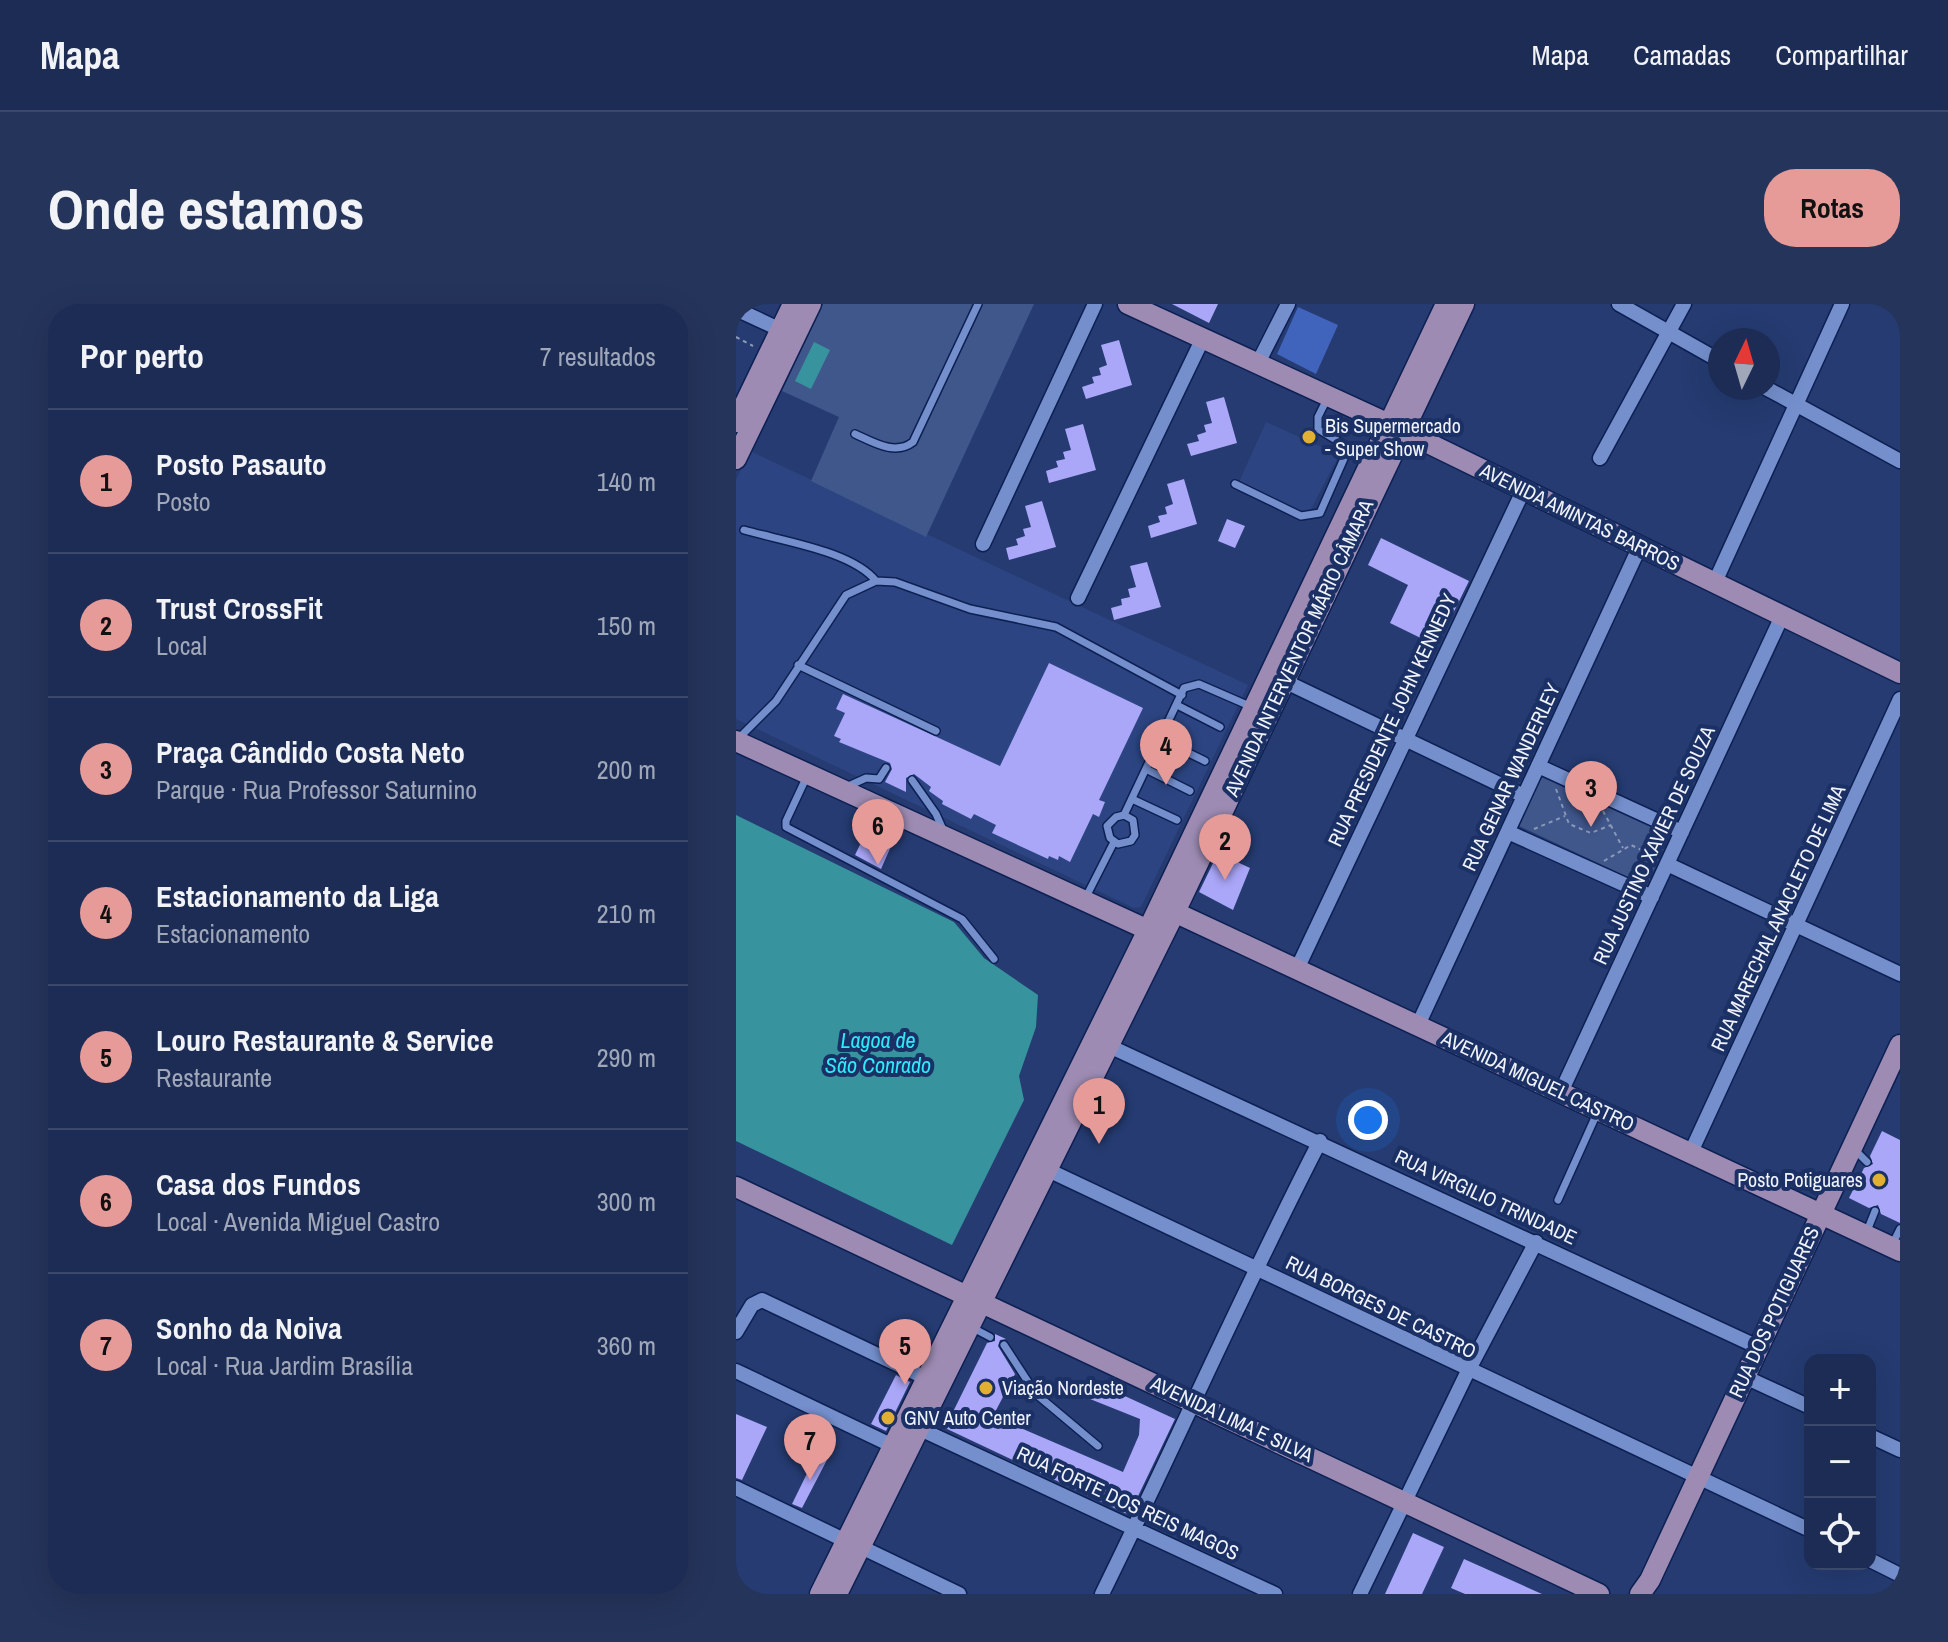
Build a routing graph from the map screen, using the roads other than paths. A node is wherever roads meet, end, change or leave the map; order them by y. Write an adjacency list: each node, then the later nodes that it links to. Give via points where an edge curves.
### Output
1 (793, 304): 13 (main road)
2 (811, 304): 25 (main road)
3 (978, 304): 23 (lane, via 913,442 889,448)
4 (1095, 304): 30 (street)
5 (1288, 304): 17 (street)
6 (1446, 304): 22 (main road, AVENIDA INTERVENTOR MÁRIO CÂMARA)
7 (1464, 304): 22 (main road, AVENIDA INTERVENTOR MÁRIO CÂMARA)
8 (1619, 304): 14 (street)
9 (1684, 304): 14 (street)
10 (1842, 304): 20 (street)
11 (1134, 305): 15 (main road, AVENIDA AMINTAS BARROS)
12 (736, 309): 13 (street)
13 (781, 330): 21 (main road)
14 (1667, 330): 16 (street); 24 (street)
15 (1203, 338): 17 (main road, AVENIDA AMINTAS BARROS); 34 (street)
16 (1708, 354)
17 (1258, 363): 18 (main road, AVENIDA AMINTAS BARROS)
18 (1329, 395): 22 (main road, AVENIDA AMINTAS BARROS); 27 (lane, via 1318,429 1341,443 1346,454 1320,513 1301,516)
19 (1780, 396): 20 (street)
20 (1796, 406): 26 (street); 33 (street)
21 (736, 422)
22 (1396, 427): 28 (main road, AVENIDA AMINTAS BARROS); 38 (main road, AVENIDA INTERVENTOR MÁRIO CÂMARA); 42 (main road, AVENIDA INTERVENTOR MÁRIO CÂMARA)
23 (855, 434)
24 (1600, 458)
25 (736, 459)
26 (1900, 461)
27 (1235, 484)
28 (1524, 489): 31 (main road, AVENIDA AMINTAS BARROS); 45 (street, RUA PRESIDENTE JOHN KENNEDY)
29 (744, 530): 32 (lane, via 847,560)
30 (983, 544)
31 (1640, 546): 33 (main road, AVENIDA AMINTAS BARROS); 49 (street, RUA GENAR WANDERLEY)
32 (876, 581): 36 (lane, via 846,595); 39 (lane, via 1056,627)
33 (1715, 582): 35 (main road, AVENIDA AMINTAS BARROS)
34 (1078, 598)
35 (1783, 614): 37 (main road, AVENIDA AMINTAS BARROS); 61 (street, RUA JUSTINO XAVIER DE SOUZA)
36 (798, 665): 44 (lane); 47 (lane, via 776,701)
37 (1900, 673)
38 (1282, 680): 45 (street); 67 (main road, AVENIDA INTERVENTOR MÁRIO CÂMARA)
39 (1182, 695): 41 (lane); 42 (lane, via 1190,684 1199,684)
40 (1900, 699): 69 (street, RUA MARECHAL ANACLETO DE LIMA)
41 (1177, 705): 43 (lane); 46 (lane)
42 (1252, 707): 68 (main road, AVENIDA INTERVENTOR MÁRIO CÂMARA)
43 (1220, 727)
44 (936, 731)
45 (1405, 738): 56 (street); 71 (street, RUA PRESIDENTE JOHN KENNEDY)
46 (1160, 739): 48 (lane); 51 (lane)
47 (736, 741): 52 (main road)
48 (1205, 761)
49 (1538, 766): 56 (street, RUA GENAR WANDERLEY); 61 (street)
50 (886, 768): 54 (lane, via 879,779 866,778)
51 (1146, 769): 55 (lane); 57 (lane)
52 (808, 774): 54 (main road); 70 (lane, via 786,827 962,919)
53 (912, 780): 62 (lane, via 936,814)
54 (841, 790): 62 (main road)
55 (1190, 791)
56 (1524, 796): 60 (street, RUA GENAR WANDERLEY)
57 (1132, 799): 58 (lane); 59 (lane)
58 (1124, 815): 63 (lane, via 1107,826); 63 (lane, via 1133,820 1135,835 1125,844)
59 (1177, 820)
60 (1508, 832): 65 (street); 73 (street, RUA GENAR WANDERLEY)
61 (1682, 832): 64 (street, RUA JUSTINO XAVIER DE SOUZA)
62 (945, 838): 66 (main road)
63 (1114, 842): 66 (lane)
64 (1663, 861): 65 (street, RUA JUSTINO XAVIER DE SOUZA); 69 (street)
65 (1652, 897): 76 (street, RUA JUSTINO XAVIER DE SOUZA)
66 (1083, 903): 68 (main road)
67 (1175, 912): 68 (main road, AVENIDA INTERVENTOR MÁRIO CÂMARA); 71 (main road, AVENIDA MIGUEL CASTRO)
68 (1155, 927): 74 (main road, AVENIDA INTERVENTOR MÁRIO CÂMARA); 91 (main road, AVENIDA INTERVENTOR MÁRIO CÂMARA)
69 (1798, 927): 72 (street); 80 (street, RUA MARECHAL ANACLETO DE LIMA)
70 (994, 959)
71 (1297, 969): 73 (main road, AVENIDA MIGUEL CASTRO)
72 (1900, 974)
73 (1418, 1025): 76 (main road, AVENIDA MIGUEL CASTRO)
74 (1109, 1046): 78 (street, RUA VIRGILIO TRINDADE); 82 (main road, AVENIDA INTERVENTOR MÁRIO CÂMARA)
75 (1900, 1047): 79 (main road, RUA DOS POTIGUARES)
76 (1561, 1092): 77 (main road, AVENIDA MIGUEL CASTRO)
77 (1599, 1109): 80 (main road, AVENIDA MIGUEL CASTRO); 84 (lane)
78 (1320, 1141): 88 (street, RUA VIRGILIO TRINDADE); 90 (street)
79 (1851, 1147): 81 (lane); 86 (main road, RUA DOS POTIGUARES)
80 (1691, 1152): 86 (main road, AVENIDA MIGUEL CASTRO)
81 (1867, 1162)
82 (1048, 1170): 90 (street, RUA BORGES DE CASTRO); 91 (main road, AVENIDA INTERVENTOR MÁRIO CÂMARA)
83 (736, 1187): 91 (main road, AVENIDA LIMA E SILVA)
84 (1558, 1200)
85 (1875, 1211): 87 (lane)
86 (1820, 1212): 87 (main road, AVENIDA MIGUEL CASTRO); 96 (main road, RUA DOS POTIGUARES)
87 (1865, 1234): 89 (main road, AVENIDA MIGUEL CASTRO)
88 (1536, 1242): 96 (street, RUA VIRGILIO TRINDADE); 98 (street)
89 (1897, 1242)
90 (1255, 1268): 98 (street, RUA BORGES DE CASTRO); 101 (street)
91 (975, 1299): 92 (main road, AVENIDA INTERVENTOR MÁRIO CÂMARA); 100 (main road, AVENIDA INTERVENTOR MÁRIO CÂMARA); 101 (main road, AVENIDA LIMA E SILVA)
92 (971, 1327): 94 (lane); 103 (main road, AVENIDA INTERVENTOR MÁRIO CÂMARA)
93 (736, 1332): 100 (street, via 757,1300)
94 (990, 1337)
95 (1004, 1345): 106 (lane, via 1050,1409)
96 (1758, 1347): 99 (main road, RUA DOS POTIGUARES)
97 (736, 1371): 105 (street)
98 (1468, 1371): 108 (street, RUA BORGES DE CASTRO); 110 (street)
99 (1745, 1377): 102 (street); 108 (main road, RUA DOS POTIGUARES)
100 (926, 1378): 105 (main road, AVENIDA INTERVENTOR MÁRIO CÂMARA)
101 (1196, 1401): 110 (main road, AVENIDA LIMA E SILVA); 111 (street)
102 (1804, 1404)
103 (920, 1429): 111 (street, RUA FORTE DOS REIS MAGOS); 113 (main road, AVENIDA INTERVENTOR MÁRIO CÂMARA)
104 (1876, 1439): 107 (street)
105 (893, 1446): 113 (main road, AVENIDA INTERVENTOR MÁRIO CÂMARA)
106 (1098, 1446)
107 (1900, 1450)
108 (1699, 1474): 112 (street, RUA BORGES DE CASTRO); 116 (main road, RUA DOS POTIGUARES)
109 (736, 1488): 113 (street)
110 (1404, 1501): 117 (main road, AVENIDA LIMA E SILVA); 123 (street)
111 (1135, 1527): 121 (street); 122 (street, RUA FORTE DOS REIS MAGOS)
112 (1804, 1527)
113 (854, 1544): 118 (main road, AVENIDA INTERVENTOR MÁRIO CÂMARA); 119 (main road, AVENIDA INTERVENTOR MÁRIO CÂMARA); 120 (street)
114 (1876, 1563): 115 (street)
115 (1900, 1575)
116 (1646, 1589)
117 (1600, 1593)
118 (820, 1594)
119 (837, 1594)
120 (959, 1594)
121 (1102, 1594)
122 (1275, 1594)
123 (1360, 1594)

